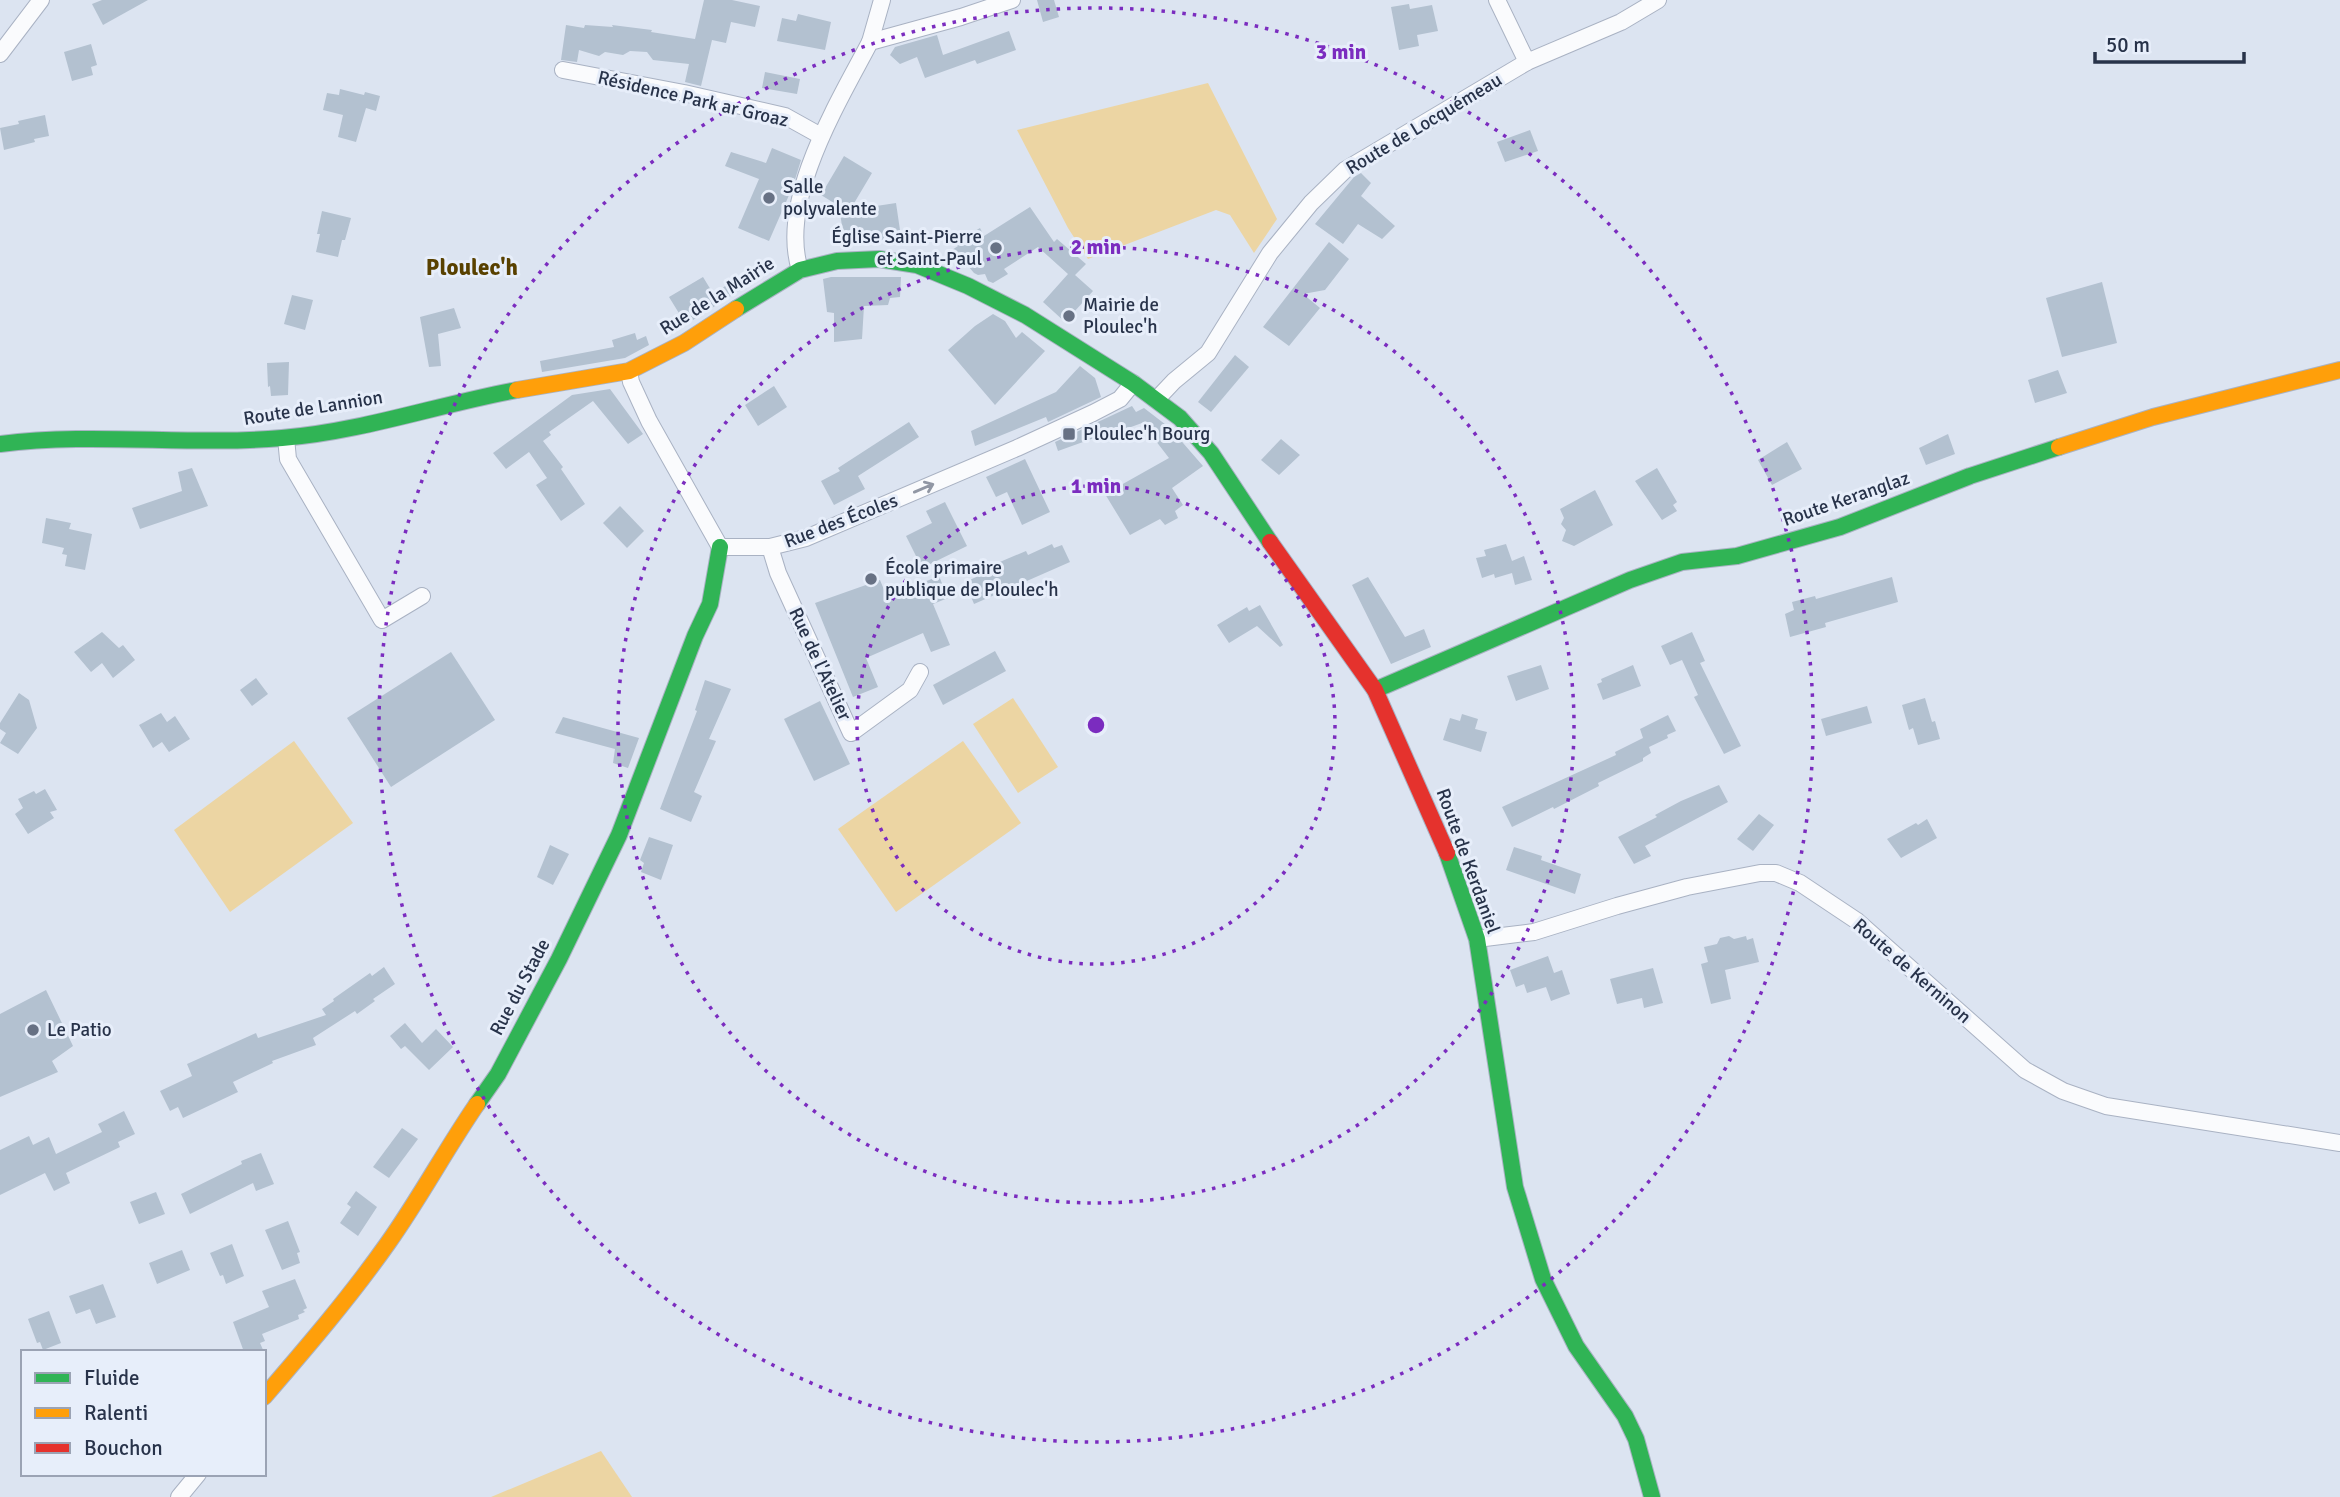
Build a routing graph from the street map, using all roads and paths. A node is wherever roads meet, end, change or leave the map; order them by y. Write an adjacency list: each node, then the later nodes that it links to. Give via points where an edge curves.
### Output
1 (41, 0): 7 (street)
2 (882, 0): 6 (street)
3 (1012, 0): 6 (street)
4 (1497, 0): 8 (street)
5 (1658, 0): 8 (street, Route de Locquémeau, via 1621,22)
6 (870, 41): 10 (street)
7 (0, 54)
8 (1527, 62): 15 (street, Route de Locquémeau, via 1345,170 1270,253 1208,353)
9 (563, 71): 10 (street, Résidence Park ar Groaz, via 785,116)
10 (821, 136): 11 (street, via 797,210)
11 (800, 270): 13 (street, Rue de la Mairie, via 684,343); 14 (street, Rue de la Mairie, via 869,259 917,265 1025,315)
12 (2340, 370): 22 (street, Route Keranglaz, via 2153,417 1970,476 1840,527 1737,556 1682,562)
13 (629, 371): 16 (street, Route de Lannion); 18 (street, via 649,421)
14 (1133, 383): 15 (street, Route de Kerdaniel); 19 (street, Rue des Écoles, one-way to 14, via 806,538 1017,448 1120,399)
15 (1156, 400): 22 (street, Route de Kerdaniel, via 1180,418 1211,453)
16 (286, 438): 17 (street, Route de Lannion, via 229,442 83,438); 20 (street, via 288,459 382,620)
17 (0, 444)
18 (720, 547): 19 (street, Rue des Écoles); 25 (street, Rue du Stade, via 710,604 619,835 498,1074 389,1242 320,1334)
19 (770, 547): 21 (street, Rue de l'Atelier, via 851,733 910,690)
20 (422, 596)
21 (920, 672)
22 (1375, 690): 23 (street, Route de Kerdaniel, via 1440,834)
23 (1477, 939): 24 (street, Route de Kerninon, via 1534,932 1687,887 1776,873 1800,883 1857,921 2025,1070 2063,1091 2106,1106); 28 (street, Route de Kerdaniel, via 1515,1187 1539,1268 1576,1346 1625,1416)
24 (2340, 1143)
25 (266, 1395)
26 (196, 1476): 27 (street)
27 (179, 1497)
28 (1652, 1497)

